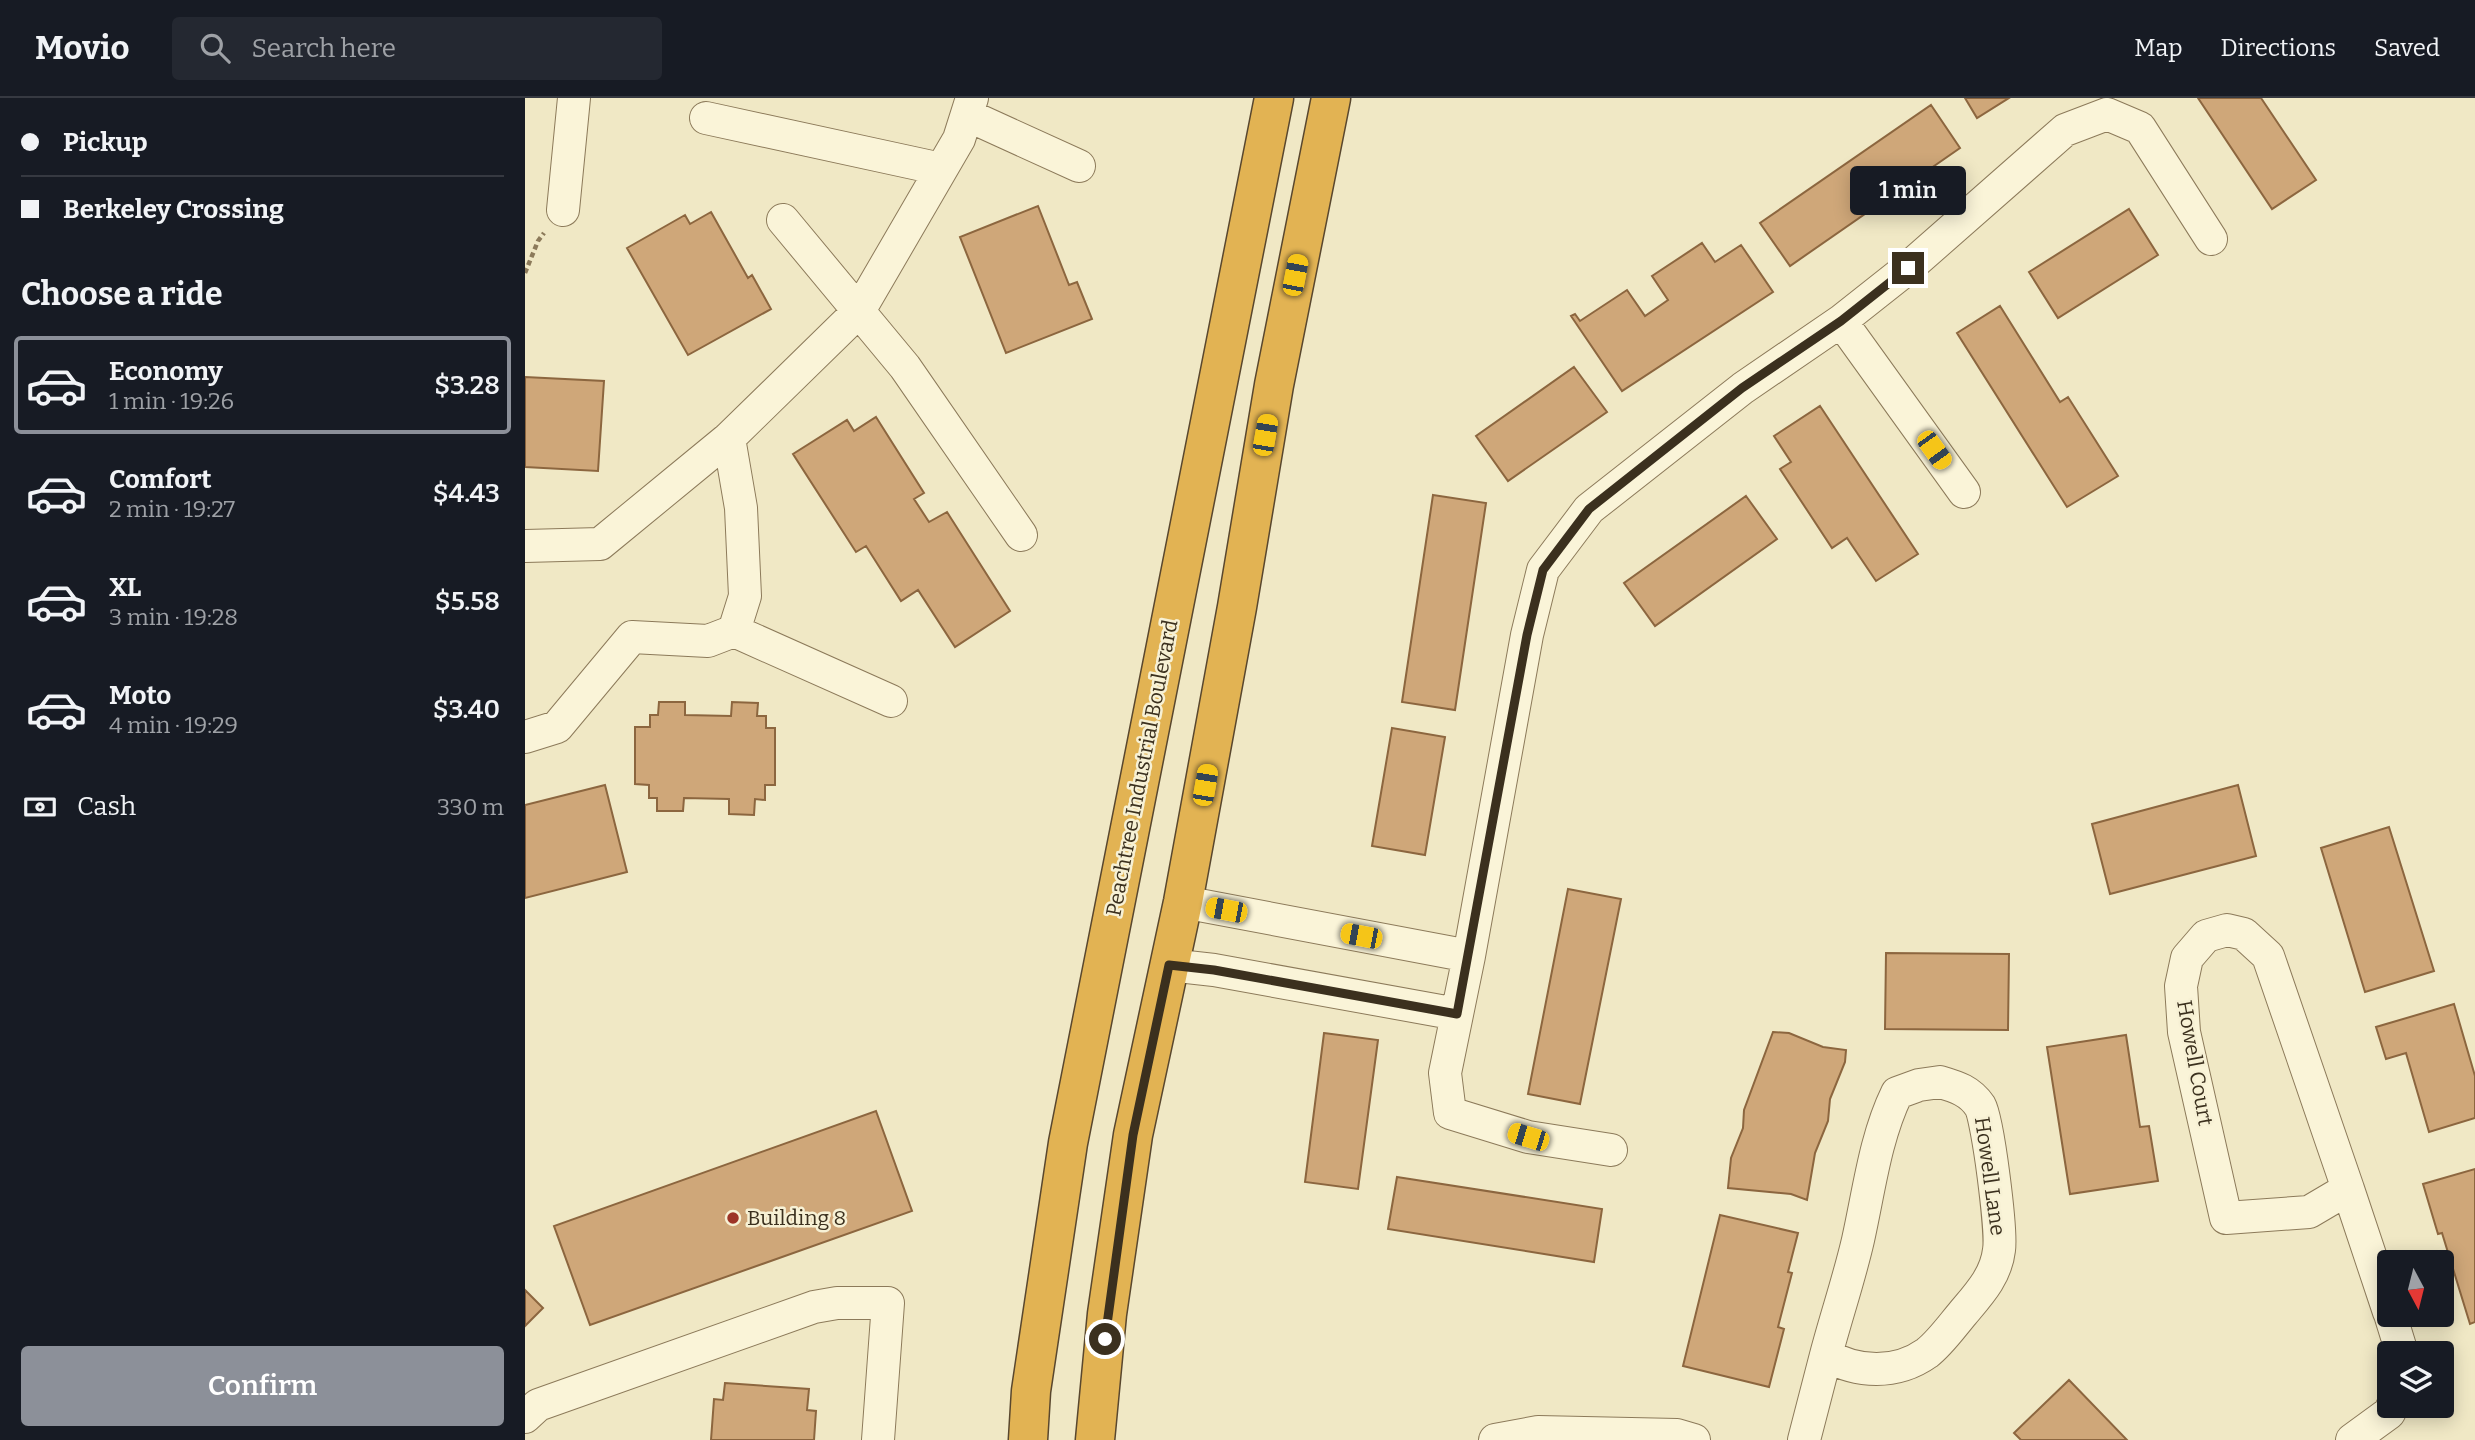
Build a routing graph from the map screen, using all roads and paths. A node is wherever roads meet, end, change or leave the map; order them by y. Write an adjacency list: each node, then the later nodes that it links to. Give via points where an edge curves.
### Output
1 (574, 98): 8 (street)
2 (1274, 98): 32 (highway, Peachtree Industrial Boulevard, via 1068,1143 1031,1391)
3 (1331, 98): 21 (highway, via 1273,384)
4 (969, 106): 6 (street); 7 (street, via 959,139)
5 (706, 118): 7 (street)
6 (1079, 166)
7 (941, 169): 12 (street)
8 (563, 211): 11 (path, via 538,241)
9 (783, 220): 12 (street)
10 (2211, 239): 13 (street, via 2140,128 2107,114 2065,130)
11 (525, 273)
12 (859, 311): 14 (street); 16 (street, via 905,367)
13 (1841, 321): 15 (street); 22 (street, via 1742,388 1589,509 1543,570)
14 (729, 438): 17 (street, via 600,544); 18 (street, via 741,508 745,596)
15 (1965, 492)
16 (1021, 535)
17 (525, 546)
18 (734, 631): 19 (street); 20 (street, via 708,641 632,637 557,727)
19 (891, 701)
20 (525, 737)
21 (1183, 902): 22 (street); 23 (highway)
22 (1469, 956): 24 (street)
23 (1169, 965): 24 (street); 33 (highway, via 1133,1135 1107,1314)
24 (1457, 1014): 25 (street, via 1445,1073 1450,1113 1528,1137)
25 (1611, 1150)
26 (2348, 1189): 26 (street, Howell Court, via 2268,956 2245,934 2227,930 2206,936 2187,958 2181,986 2184,1032 2226,1218 2309,1212); 27 (street, Howell Court)
27 (2377, 1277)
28 (1826, 1355): 28 (street, Howell Lane, via 1890,1107 1898,1093 1919,1086 1940,1082 1963,1088 1981,1108 1997,1213 2000,1250 1988,1285 1928,1353 1906,1363 1874,1371); 36 (street, Howell Lane)
29 (525, 1417): 31 (street, via 538,1405 814,1307 888,1303)
30 (2382, 1418): 37 (street)
31 (878, 1440)
32 (1028, 1440)
33 (1095, 1440)
34 (1495, 1440): 35 (street, via 1538,1432 1677,1435)
35 (1694, 1440)
36 (1804, 1440)
37 (2352, 1440)

